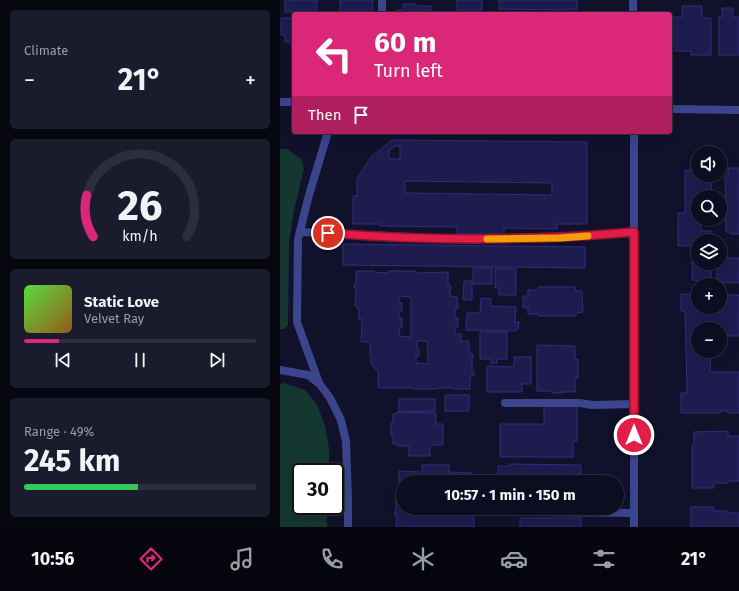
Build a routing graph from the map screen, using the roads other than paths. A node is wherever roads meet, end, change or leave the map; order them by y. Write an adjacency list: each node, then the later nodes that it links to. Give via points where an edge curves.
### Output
1 (382, 0): 3 (street)
2 (633, 0): 4 (street)
3 (382, 12)
4 (633, 12)
5 (280, 102): 6 (street)
6 (292, 102)
7 (672, 109): 8 (street)
8 (739, 110)
9 (327, 134): 11 (street)
10 (634, 134): 12 (street)
11 (300, 232): 12 (street, via 456,240 560,238); 14 (street, via 297,322)
12 (634, 232): 16 (street)
13 (280, 370): 14 (street, via 308,375)
14 (319, 383): 19 (street, via 341,420 346,440)
15 (505, 403): 16 (street)
16 (634, 404): 18 (street)
17 (624, 512): 18 (street)
18 (634, 512): 20 (street)
19 (348, 527)
20 (634, 527)

